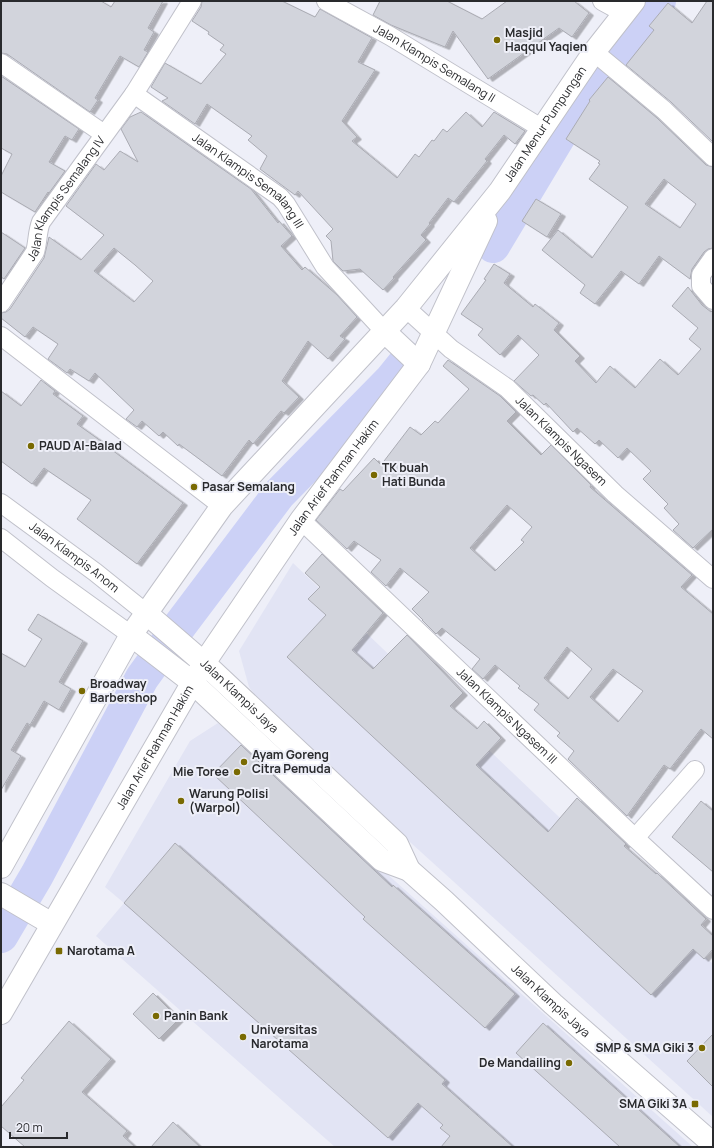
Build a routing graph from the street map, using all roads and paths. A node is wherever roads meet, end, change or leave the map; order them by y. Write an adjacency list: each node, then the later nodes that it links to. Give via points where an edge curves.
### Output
1 (192, 1): 7 (street)
2 (326, 1): 8 (street, Jalan Klampis Semalang II, via 390,36)
3 (602, 1): 4 (street)
4 (629, 7): 5 (street, Jalan Menur Pumpungan)
5 (604, 60): 8 (street, Jalan Menur Pumpungan); 10 (street, via 664,110)
6 (1, 63): 9 (street)
7 (134, 94): 9 (street, Jalan Klampis Semalang IV); 16 (street, Jalan Klampis Semalang III, via 280,197 325,267)
8 (541, 128): 11 (street, Jalan Menur Pumpungan)
9 (104, 134): 14 (street, Jalan Klampis Semalang IV, via 41,222 36,252)
10 (713, 157)
11 (500, 191): 15 (street, Jalan Menur Pumpungan); 17 (street, Jalan Menur Pumpungan)
12 (713, 258): 13 (street, via 701,275 701,286)
13 (713, 300)
14 (1, 303)
15 (406, 308): 16 (street); 17 (street, Jalan Klampis Ngasem)
16 (385, 332): 19 (street, Jalan Klampis Semalang III); 21 (street)
17 (434, 334): 19 (street, Jalan Arief Rahman Hakim); 25 (street, Jalan Klampis Ngasem, via 451,350 507,388 615,494)
18 (1, 336): 21 (street)
19 (419, 364): 22 (street, Jalan Arief Rahman Hakim)
20 (1, 503): 24 (street, Jalan Klampis Anom)
21 (222, 506): 27 (street)
22 (301, 520): 29 (street, Jalan Arief Rahman Hakim); 32 (street, Jalan Klampis Ngasem III)
23 (1, 538): 26 (street)
24 (95, 572): 26 (street); 27 (street, Jalan Klampis Anom)
25 (713, 579)
26 (78, 597): 28 (street)
27 (153, 619): 28 (street); 29 (street, Jalan Klampis Jaya)
28 (138, 640): 30 (street, Jalan Klampis Jaya); 33 (street)
29 (199, 659): 30 (street, Jalan Arief Rahman Hakim); 34 (street, Jalan Klampis Jaya, via 397,844)
30 (187, 678): 34 (street, Jalan Klampis Jaya, via 382,860); 37 (street, Jalan Arief Rahman Hakim, via 102,840)
31 (695, 770): 32 (street)
32 (635, 838): 36 (street, Jalan Klampis Ngasem III)
33 (1, 867)
34 (409, 870): 39 (street, Jalan Klampis Jaya, via 553,1004)
35 (6, 898): 37 (street)
36 (713, 910)
37 (49, 922): 38 (street, Jalan Arief Rahman Hakim)
38 (1, 1013)
39 (713, 1144)

